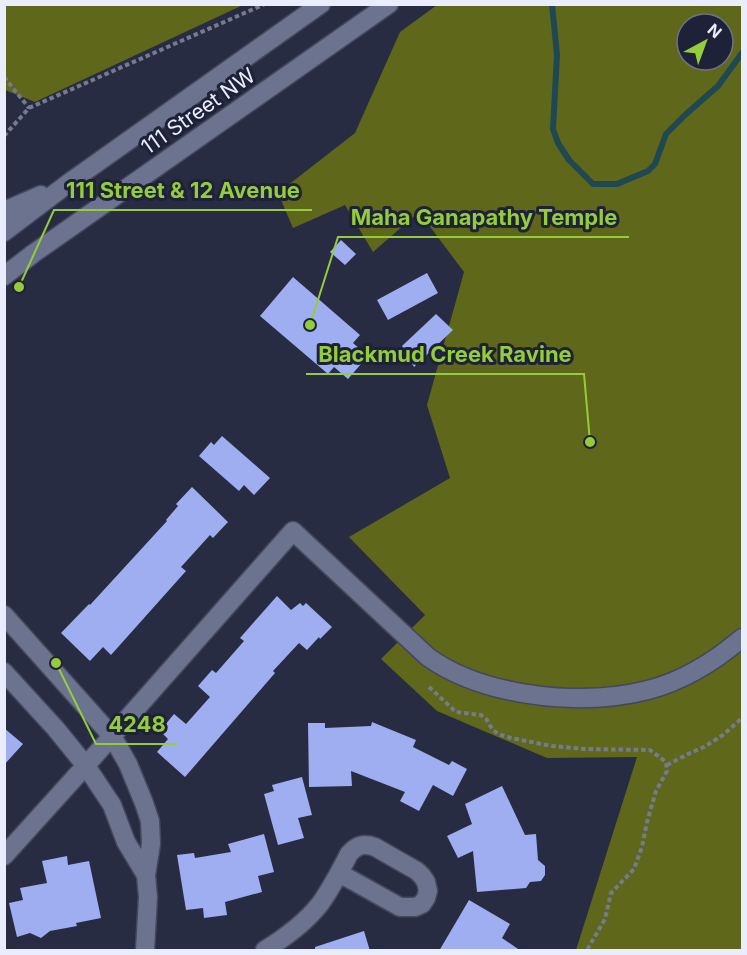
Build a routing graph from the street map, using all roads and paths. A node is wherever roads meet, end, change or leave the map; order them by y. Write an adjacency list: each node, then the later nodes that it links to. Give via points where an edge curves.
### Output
1 (265, 4): 5 (path)
2 (321, 4): 7 (street, 111 Street NW)
3 (389, 4): 10 (street, 111 Street NW)
4 (4, 77): 5 (path)
5 (29, 108): 6 (path)
6 (4, 136)
7 (70, 182): 8 (street); 9 (street, 111 Street NW)
8 (4, 212)
9 (4, 232)
10 (4, 276)
11 (4, 615): 16 (street)
12 (742, 638): 16 (street, via 705,665 647,690 582,698 505,689 467,677 428,657 292,531)
13 (4, 672): 17 (street, via 56,729)
14 (429, 687): 18 (path, via 456,712 481,715 498,734 552,746 650,750)
15 (742, 718): 18 (path, via 704,747)
16 (112, 736): 17 (street); 21 (street, via 132,772 150,821)
17 (92, 759): 19 (street); 21 (street, via 126,842)
18 (667, 765): 24 (path, via 634,869 611,893 604,919)
19 (4, 856)
20 (339, 873): 20 (street, via 400,907 415,907 428,891 417,871 368,844 355,848); 23 (street, via 322,902 306,919)
21 (146, 875): 22 (street)
22 (146, 951)
23 (265, 951)
24 (587, 951)

